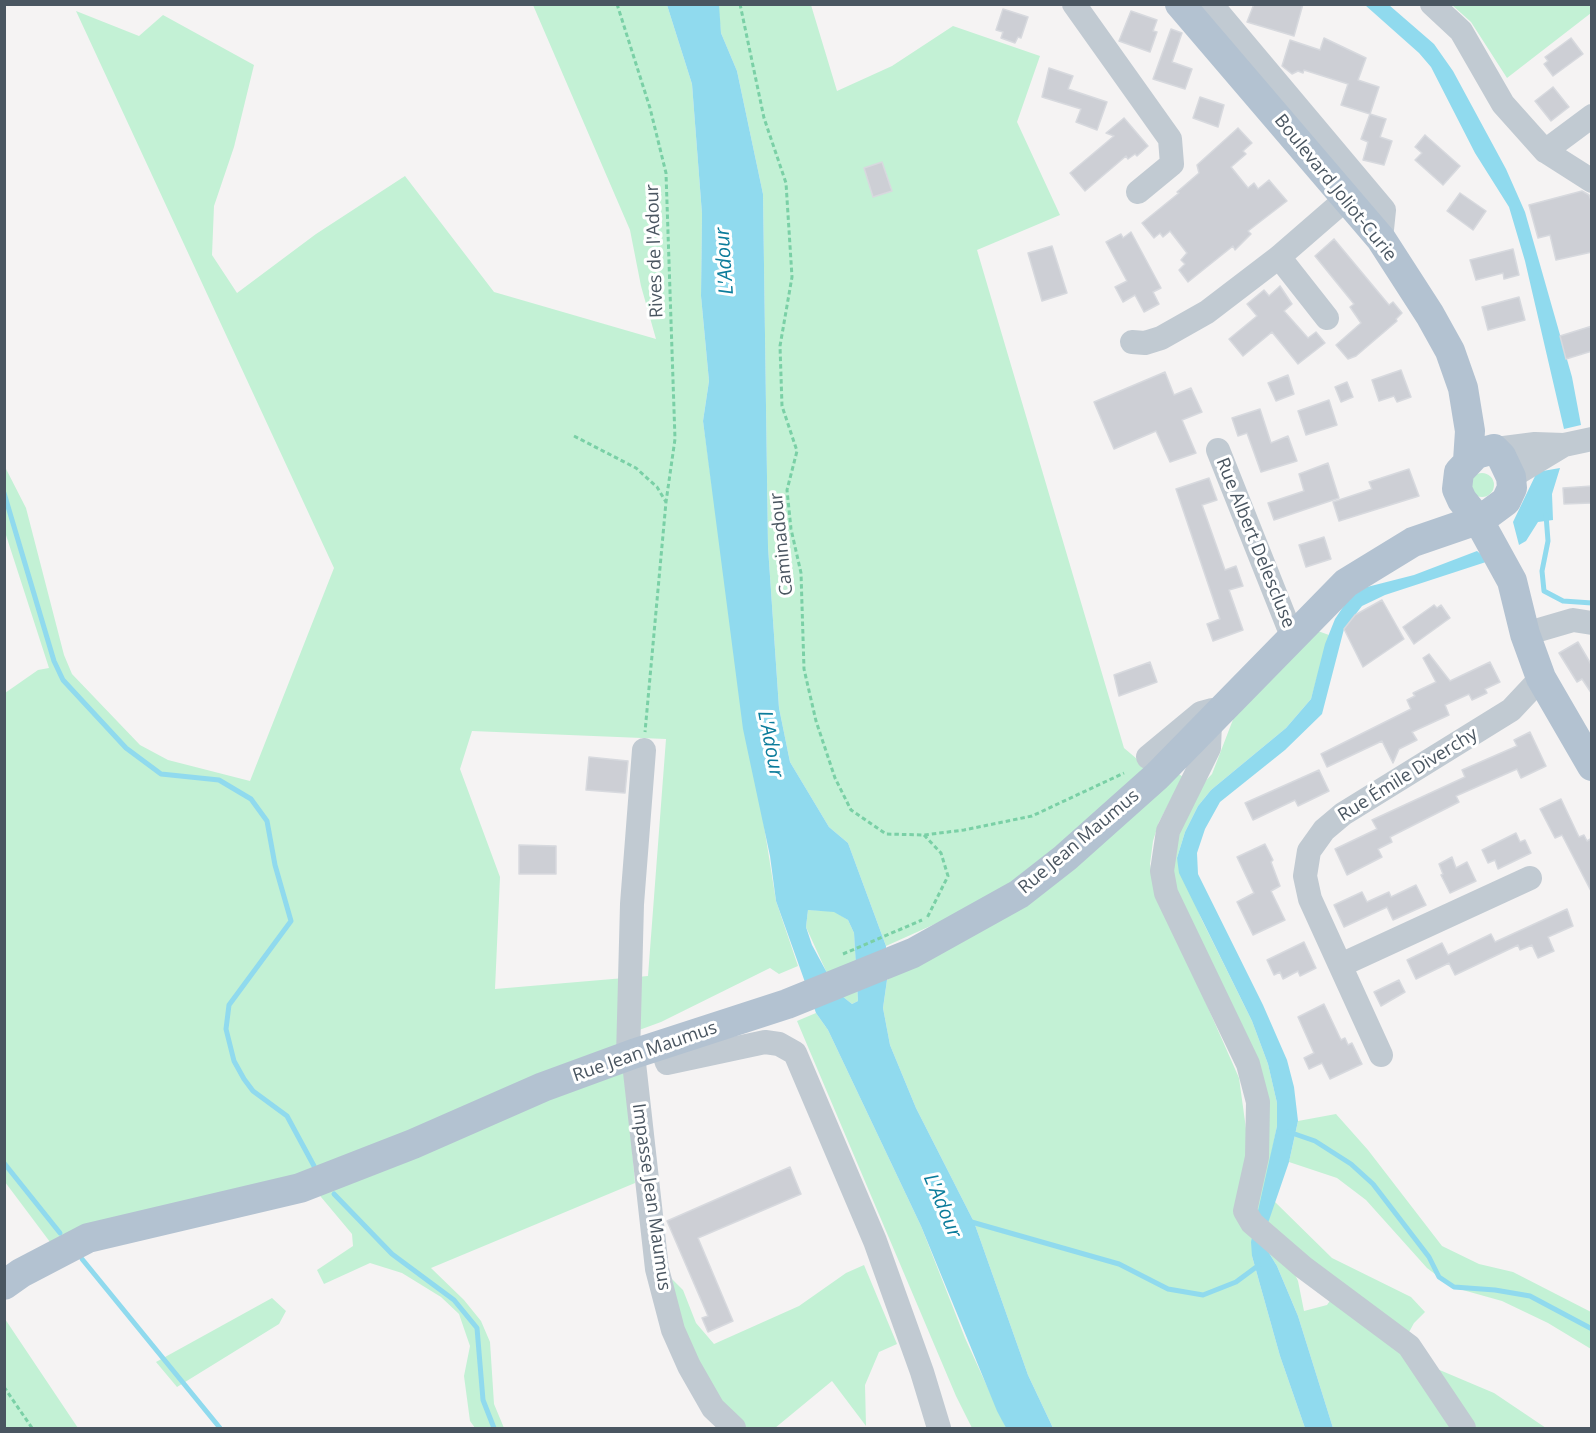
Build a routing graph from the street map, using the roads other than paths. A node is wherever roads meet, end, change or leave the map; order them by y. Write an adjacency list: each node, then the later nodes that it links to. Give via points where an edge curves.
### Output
1 (1074, 4): 8 (street, via 1170,139 1172,164)
2 (1180, 4): 9 (main road, Boulevard Joliot-Curie)
3 (1211, 4): 10 (street, via 1384,210)
4 (1432, 4): 6 (street, via 1461,31 1503,104)
5 (1592, 116): 6 (street)
6 (1545, 151): 7 (street)
7 (1592, 181)
8 (1138, 192)
9 (1347, 198): 10 (main road, Boulevard Joliot-Curie); 11 (street)
10 (1381, 239): 17 (main road, Boulevard Joliot-Curie, via 1450,351 1463,388 1470,431)
11 (1279, 256): 12 (street); 13 (street, via 1207,312 1161,338)
12 (1327, 318)
13 (1132, 342)
14 (1592, 439): 15 (street)
15 (1564, 445): 17 (street, via 1534,444); 19 (street)
16 (1218, 450): 25 (street, Rue Albert Delescluse)
17 (1486, 453): 18 (main road, via 1459,472); 19 (main road)
18 (1457, 489): 20 (main road); 21 (main road, via 1445,509)
19 (1509, 489): 20 (main road); 22 (main road, via 1506,524)
20 (1478, 521): 21 (main road); 22 (main road)
21 (1413, 542): 25 (main road, Rue Jean Maumus, via 1346,583)
22 (1512, 581): 24 (main road)
23 (1592, 623): 24 (street, via 1573,620)
24 (1525, 634): 26 (main road)
25 (1292, 636): 27 (main road, Rue Jean Maumus)
26 (1541, 678): 30 (main road); 32 (street, Rue Émile Diverchy, via 1511,710 1343,814 1324,830 1309,851 1305,876 1310,899)
27 (1218, 715): 29 (street, via 1201,713); 33 (main road, Rue Jean Maumus, via 1156,776 1018,894 913,953 786,1004); 39 (street, via 1209,748 1168,831 1162,871 1166,893 1248,1064 1258,1102 1257,1157 1245,1211 1259,1229 1303,1267 1408,1346)
28 (644, 750): 34 (street, Impasse Jean Maumus, via 631,916)
29 (1148, 757)
30 (1592, 766)
31 (1530, 878): 32 (street)
32 (1341, 965): 35 (street, Rue Émile Diverchy)
33 (661, 1045): 34 (main road, Rue Jean Maumus); 38 (street, via 667,1063 765,1042 795,1053 874,1241)
34 (631, 1055): 36 (main road, Rue Jean Maumus, via 300,1188 88,1238); 37 (street, Impasse Jean Maumus, via 657,1269 673,1330 713,1408)
35 (1381, 1055)
36 (4, 1285)
37 (734, 1428)
38 (939, 1428)
39 (1464, 1428)

